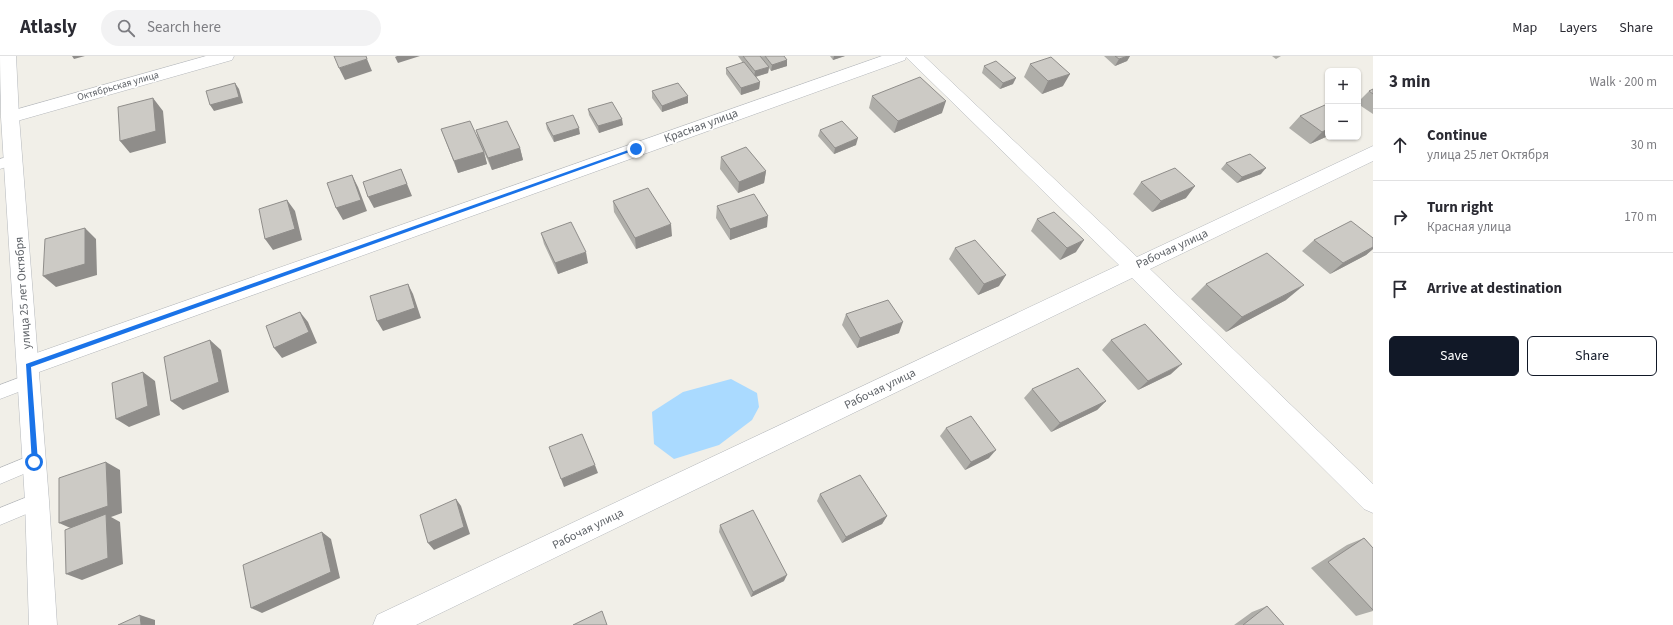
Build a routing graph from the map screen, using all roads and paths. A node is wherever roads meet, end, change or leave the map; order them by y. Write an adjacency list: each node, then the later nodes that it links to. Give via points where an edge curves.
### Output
1 (8, 56): 5 (street, улица 25 лет Октября)
2 (226, 56): 5 (street, Октябрьская улица)
3 (899, 56): 9 (street, Красная улица)
4 (914, 56): 8 (street)
5 (10, 117): 7 (street, улица 25 лет Октября)
6 (1373, 154): 8 (street, Рабочая улица)
7 (7, 162): 9 (street, улица 25 лет Октября)
8 (1134, 267): 14 (street); 17 (street, Рабочая улица)
9 (28, 373): 10 (lane); 11 (street, улица 25 лет Октября)
10 (0, 392)
11 (34, 462): 12 (lane); 13 (street, улица 25 лет Октября)
12 (0, 476)
13 (37, 501): 15 (lane); 16 (street, улица 25 лет Октября)
14 (1373, 501)
15 (0, 516)
16 (43, 625)
17 (387, 625)

